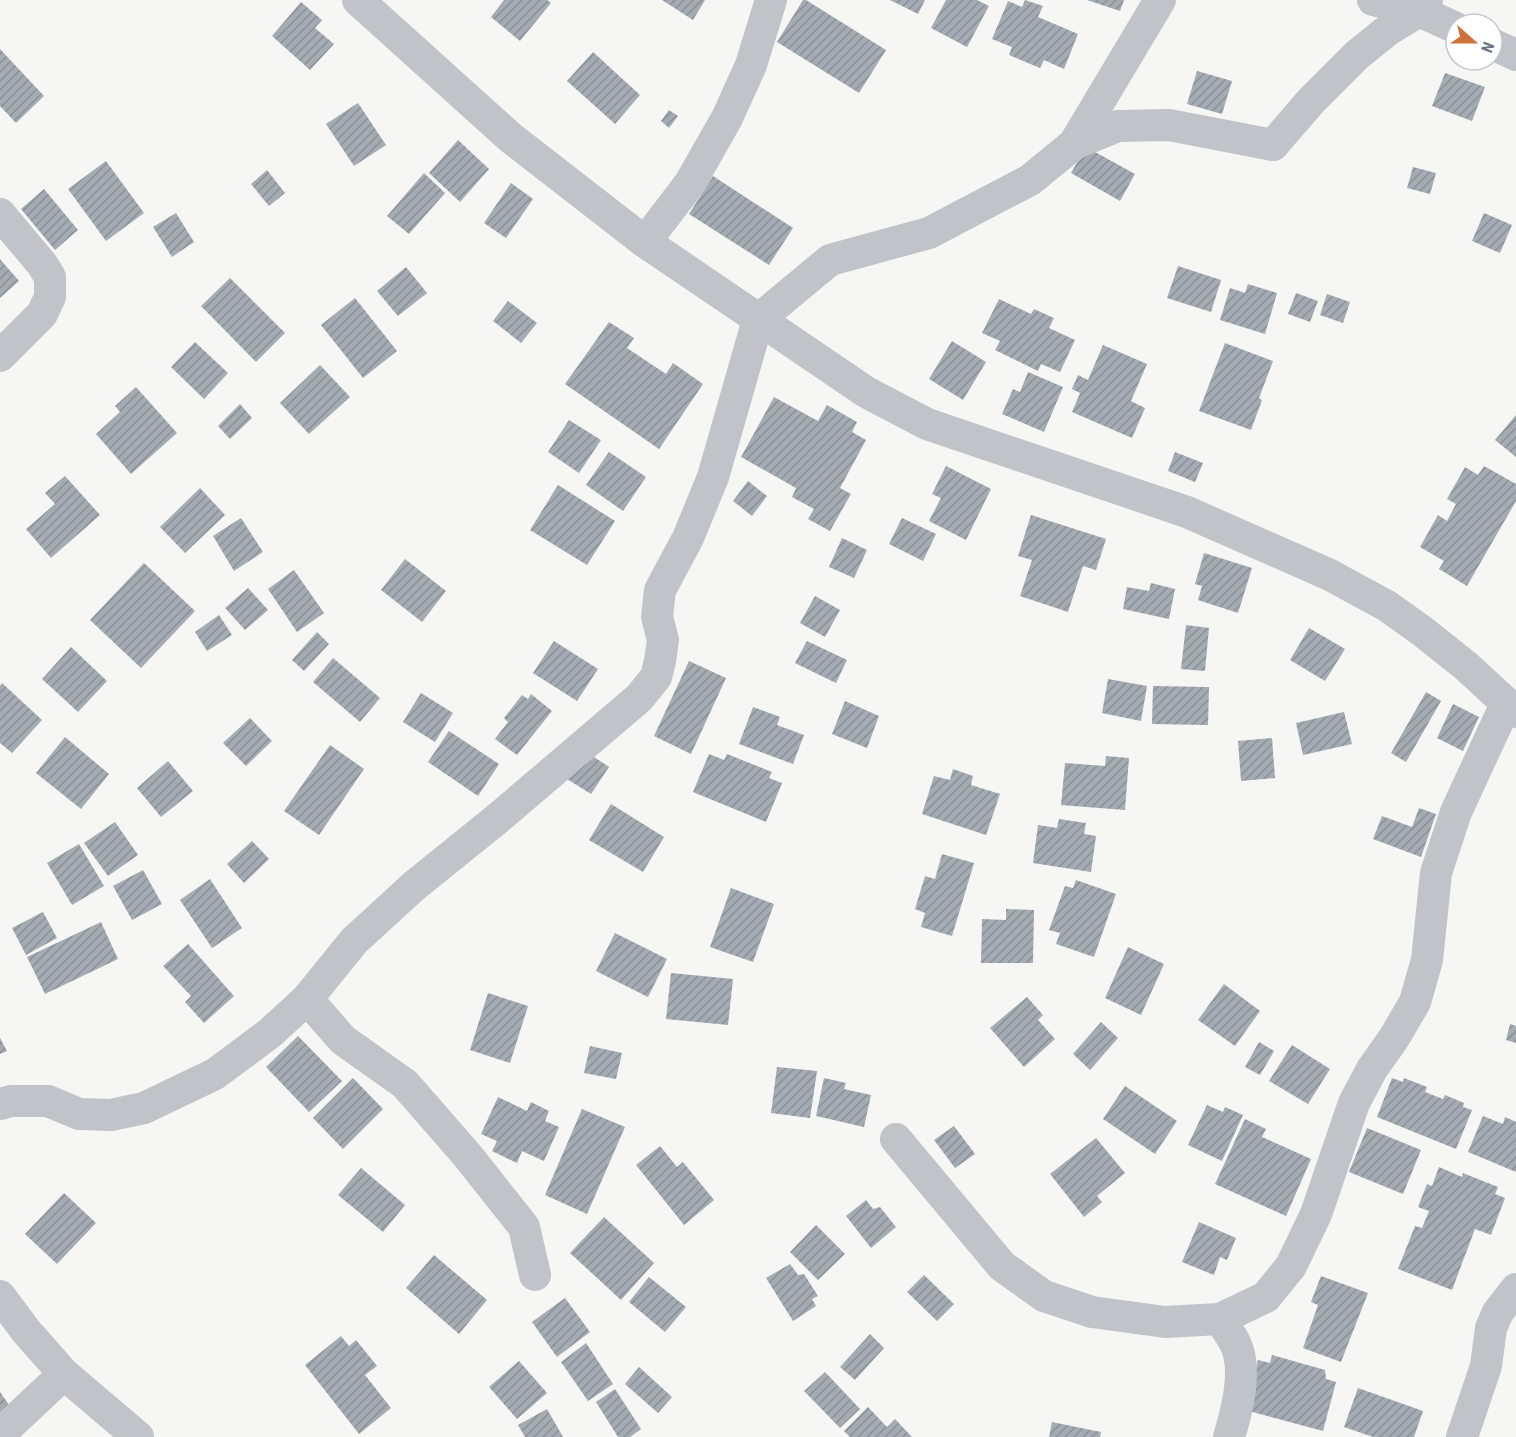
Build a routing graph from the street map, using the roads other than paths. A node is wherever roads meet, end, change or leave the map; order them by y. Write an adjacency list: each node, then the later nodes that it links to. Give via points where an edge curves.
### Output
1 (358, 0): 9 (street, via 512,138)
2 (771, 0): 9 (street, via 751,65 727,118 690,183)
3 (1160, 0): 7 (street)
4 (1373, 0): 5 (street)
5 (1423, 6): 6 (street); 7 (street, via 1357,55 1273,145 1169,124 1118,126)
6 (1444, 20)
7 (1074, 144): 10 (street, via 1030,180 929,233 830,260)
8 (0, 214): 11 (street, via 42,264 50,278 50,297 42,314)
9 (645, 242): 10 (street)
10 (758, 320): 12 (street, via 866,392 927,424 1187,512 1330,575 1387,606 1422,631); 13 (street, via 713,477 688,538 660,590 657,617 663,640 656,677 639,698 414,885 362,933)
11 (0, 356)
12 (1511, 708): 19 (street, via 1456,812 1436,873 1427,960 1415,1002 1354,1103 1316,1214 1292,1266 1266,1296)
13 (307, 999): 14 (street, via 270,1034 215,1074 144,1108 111,1115 79,1114 48,1101); 16 (street, via 343,1040 405,1084 467,1155 524,1227)
14 (0, 1104)
15 (896, 1139): 19 (street, via 1002,1266 1044,1296 1092,1312 1165,1322)
16 (535, 1275)
17 (1516, 1289): 24 (street, via 1491,1328 1486,1366)
18 (0, 1296): 20 (street)
19 (1220, 1319): 23 (street, via 1236,1345 1241,1376)
20 (64, 1374): 21 (street); 22 (street)
21 (0, 1434)
22 (138, 1437)
23 (1229, 1437)
24 (1462, 1437)

